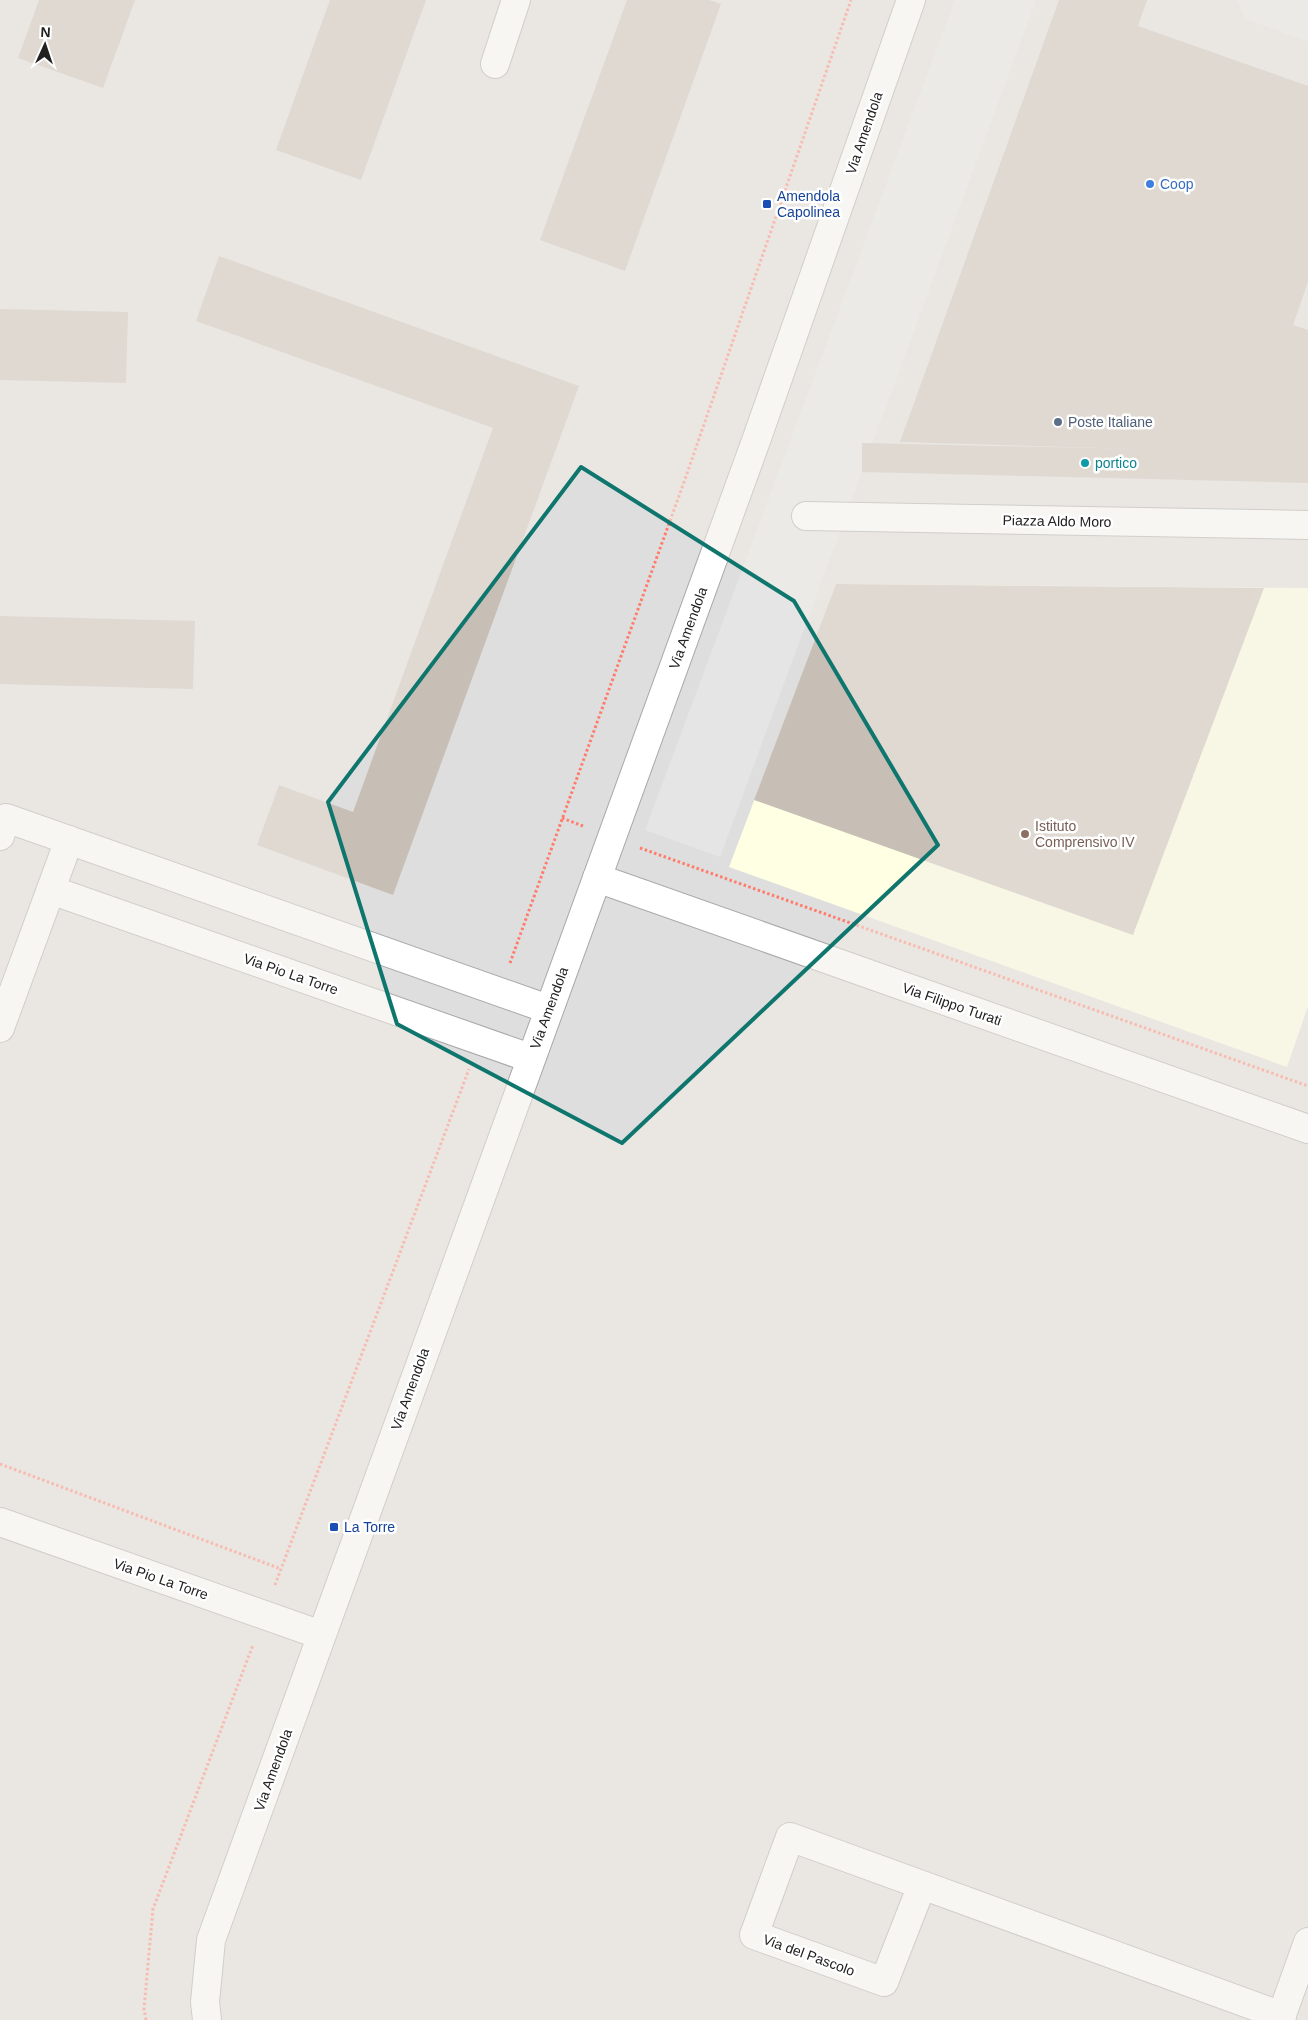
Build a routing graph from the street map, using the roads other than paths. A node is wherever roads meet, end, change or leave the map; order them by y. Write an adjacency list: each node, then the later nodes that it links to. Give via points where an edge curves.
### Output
1 (516, 0): 3 (street)
2 (911, 0): 8 (street, Via Amendola)
3 (494, 64)
4 (806, 516): 5 (street, Piazza Aldo Moro)
5 (1308, 526)
6 (0, 836): 7 (street, via 6,818)
7 (69, 840): 9 (street); 10 (street)
8 (597, 878): 10 (street, Via Amendola); 13 (street, Via Filippo Turati)
9 (51, 890): 11 (street); 12 (street, Via Pio La Torre)
10 (548, 1009): 12 (street, Via Amendola)
11 (0, 1028)
12 (530, 1058): 15 (street, Via Amendola)
13 (1308, 1129)
14 (0, 1522): 15 (street, Via Pio La Torre)
15 (322, 1635): 19 (street, Via Amendola, via 211,1940 205,2002)
16 (922, 1885): 16 (street, Via del Pascolo, via 790,1836 754,1935 884,1982); 18 (street, Via del Pascolo)
17 (1308, 1942): 18 (street, Via del Pascolo)
18 (1281, 2018)
19 (207, 2020)

